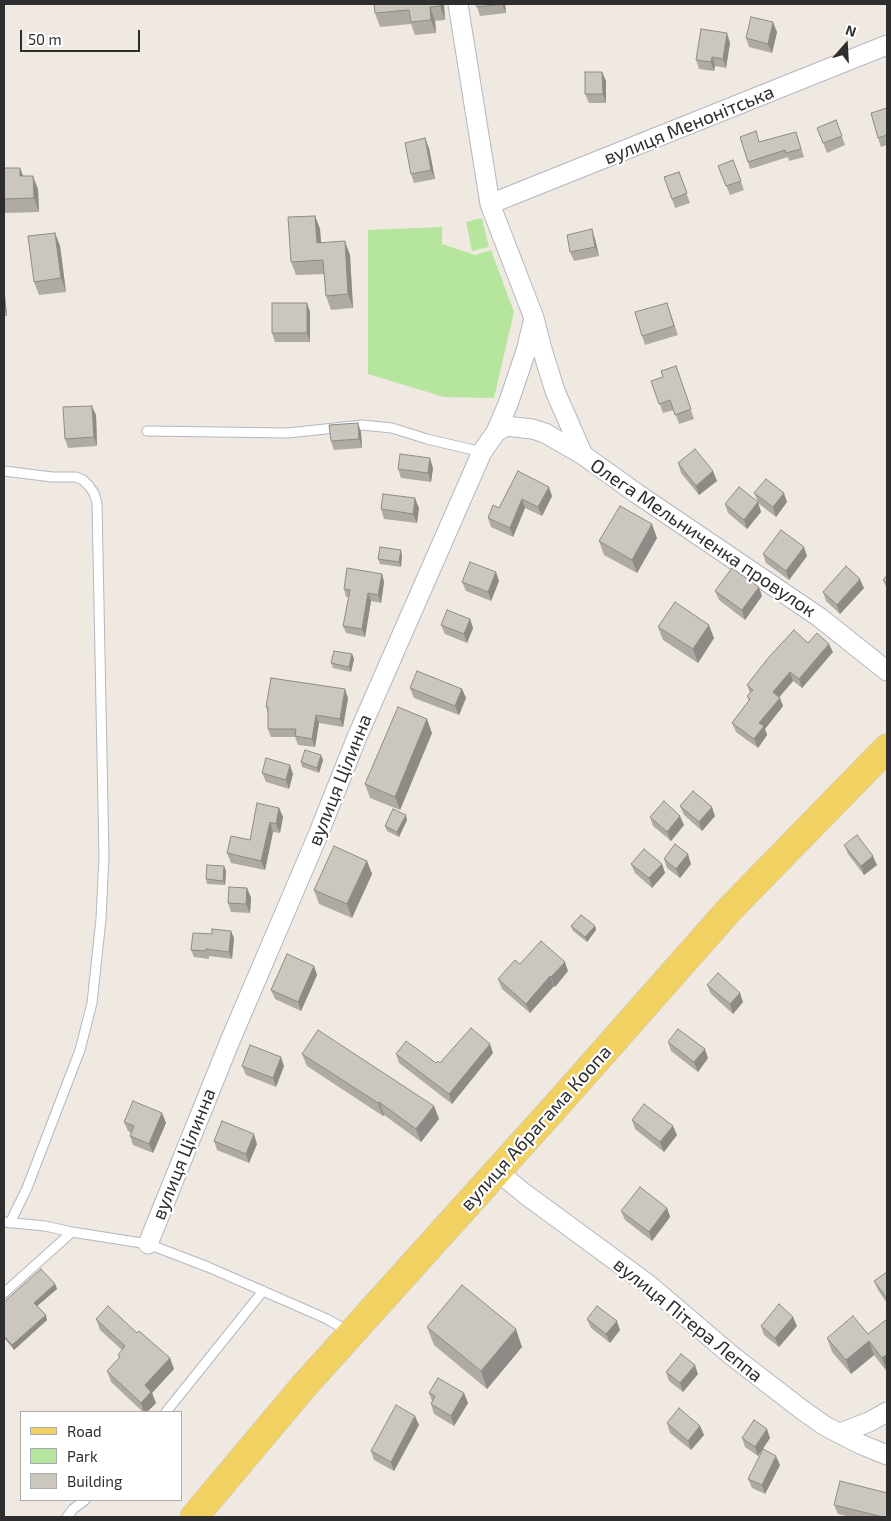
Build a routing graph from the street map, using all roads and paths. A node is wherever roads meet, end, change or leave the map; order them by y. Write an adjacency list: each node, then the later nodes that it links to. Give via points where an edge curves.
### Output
1 (458, 4): 3 (street, Олега Мельниченка провулок)
2 (887, 45): 3 (street, вулиця Менонітська)
3 (490, 204): 4 (street, Олега Мельниченка провулок)
4 (534, 318): 6 (street, вулиця Цілинна, via 511,395); 8 (street, Олега Мельниченка провулок, via 555,391)
5 (146, 431): 7 (lane, via 288,433 362,425 392,428)
6 (496, 432): 7 (street, вулиця Цілинна); 8 (street, via 506,426 532,429)
7 (482, 452): 15 (street, вулиця Цілинна, via 357,737)
8 (583, 455): 10 (street, Олега Мельниченка провулок, via 820,617)
9 (4, 471): 13 (lane, via 76,477 90,486 97,503 104,857 92,1003 80,1050 27,1188)
10 (887, 671)
11 (887, 748): 12 (main road, вулиця Абрагама Коопа, via 730,909)
12 (497, 1171): 18 (main road, вулиця Абрагама Коопа); 21 (street, вулиця Пітера Леппа, via 649,1286 800,1409)
13 (7, 1223): 14 (lane)
14 (72, 1232): 15 (lane); 17 (lane)
15 (148, 1244): 16 (lane)
16 (263, 1291): 18 (lane); 19 (lane)
17 (4, 1293)
18 (353, 1333): 25 (main road, вулиця Абрагама Коопа, via 303,1387)
19 (167, 1411)
20 (887, 1412): 21 (street)
21 (840, 1433): 22 (street, вулиця Пітера Леппа)
22 (887, 1455)
23 (84, 1501): 24 (lane)
24 (67, 1517)
25 (194, 1517)

